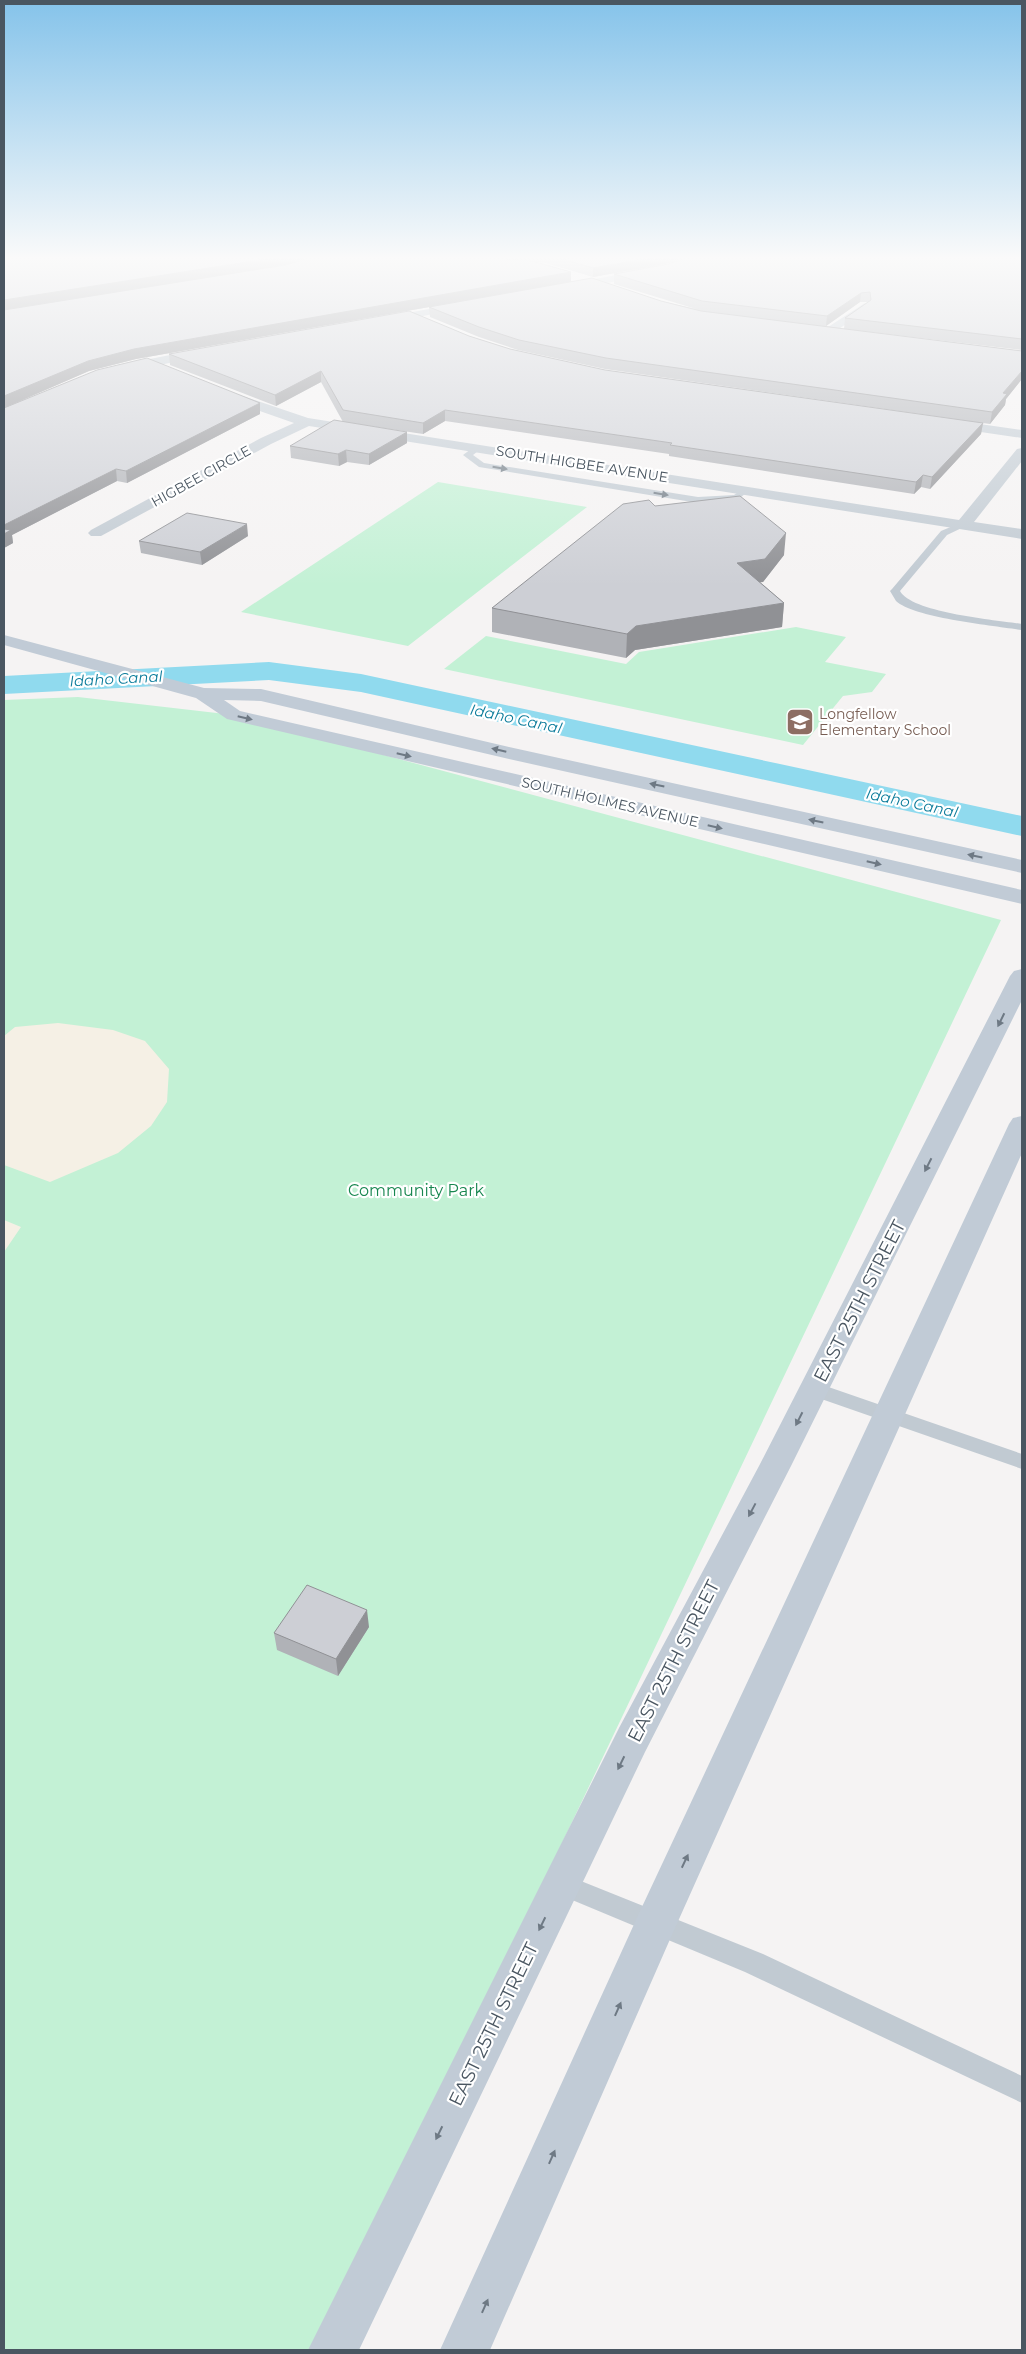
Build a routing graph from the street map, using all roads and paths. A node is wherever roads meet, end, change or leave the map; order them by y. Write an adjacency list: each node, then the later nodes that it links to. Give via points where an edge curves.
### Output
1 (133, 367): 3 (street)
2 (158, 367): 4 (street)
3 (106, 373)
4 (172, 373)
5 (208, 387): 7 (street, SOUTH HIGBEE AVENUE)
6 (932, 421): 8 (street)
7 (307, 422): 10 (street, SOUTH HIGBEE AVENUE); 11 (street, HIGBEE CIRCLE)
8 (1022, 434)
9 (1022, 452): 10 (street)
10 (964, 525): 12 (street, SOUTH HIGBEE AVENUE); 13 (lane, via 944,534 895,591 899,599 928,610)
11 (96, 533)
12 (1022, 534)
13 (1022, 627)
14 (4, 640): 15 (main road, SOUTH HOLMES AVENUE)
15 (203, 694): 16 (main road, SOUTH HOLMES AVENUE, one-way to 15, via 262,695); 17 (main road, SOUTH HOLMES AVENUE, one-way to 17, via 234,715)
16 (1022, 866)
17 (1022, 897)
18 (1022, 976): 20 (main road, EAST 25TH STREET, one-way to 20)
19 (1022, 1124): 21 (main road)
20 (814, 1389): 21 (lane); 23 (main road, EAST 25TH STREET, one-way to 23)
21 (888, 1416): 22 (lane); 24 (main road, one-way to 21)
22 (1022, 1462)
23 (561, 1884): 24 (lane); 26 (main road, EAST 25TH STREET, one-way to 26)
24 (656, 1924): 25 (lane, via 754,1963); 27 (main road, one-way to 24)
25 (1022, 2090)
26 (332, 2350)
27 (465, 2350)

